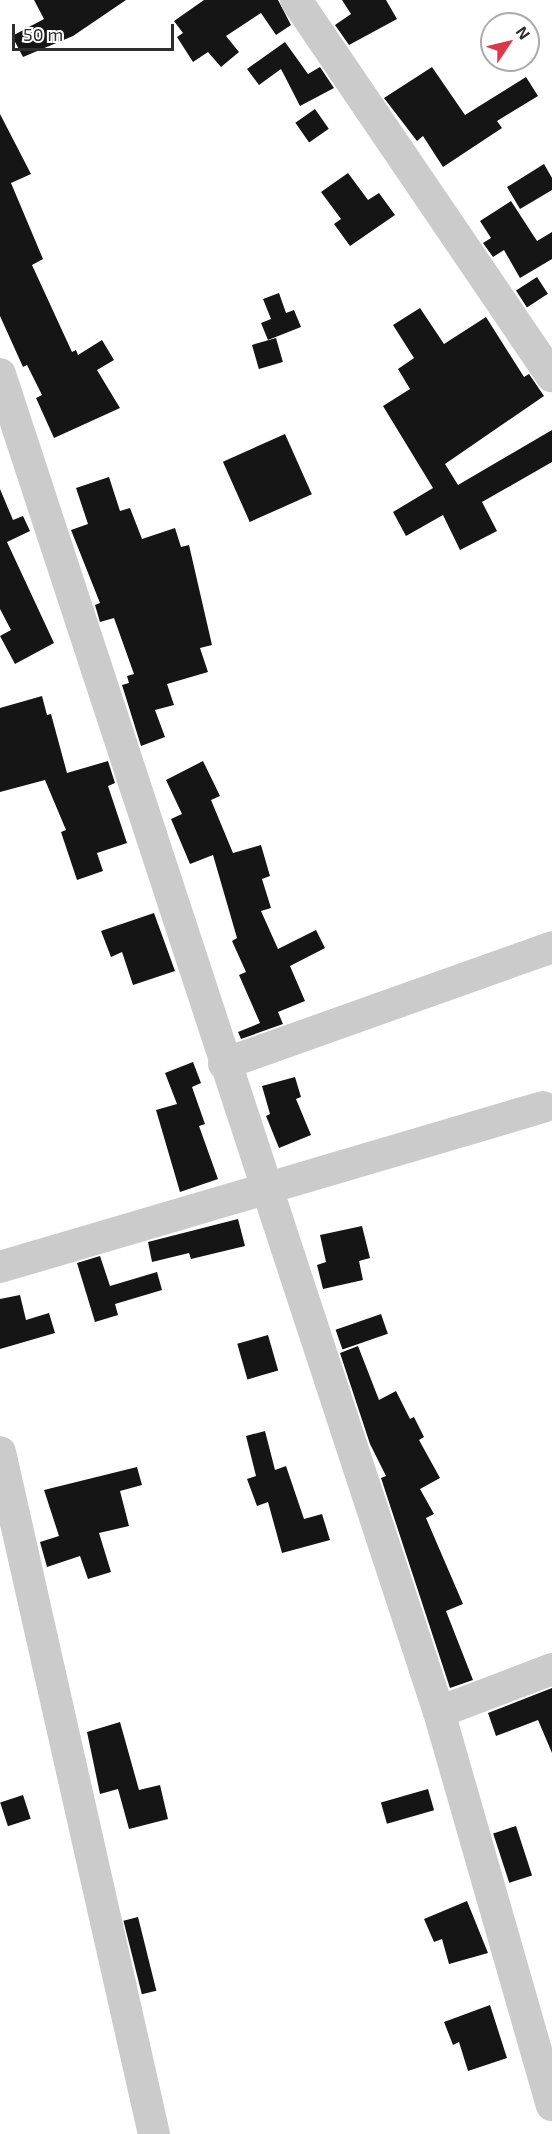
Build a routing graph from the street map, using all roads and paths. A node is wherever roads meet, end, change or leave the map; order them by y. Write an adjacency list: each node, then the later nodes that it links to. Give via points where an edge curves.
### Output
1 (296, 0): 3 (street)
2 (0, 374): 5 (street)
3 (552, 376)
4 (552, 947): 5 (street)
5 (224, 1064): 7 (street)
6 (543, 1107): 7 (street)
7 (266, 1188): 8 (street); 11 (street)
8 (0, 1267)
9 (0, 1452): 13 (street)
10 (552, 1669): 11 (street)
11 (439, 1712): 12 (street)
12 (552, 2105)
13 (154, 2134)

